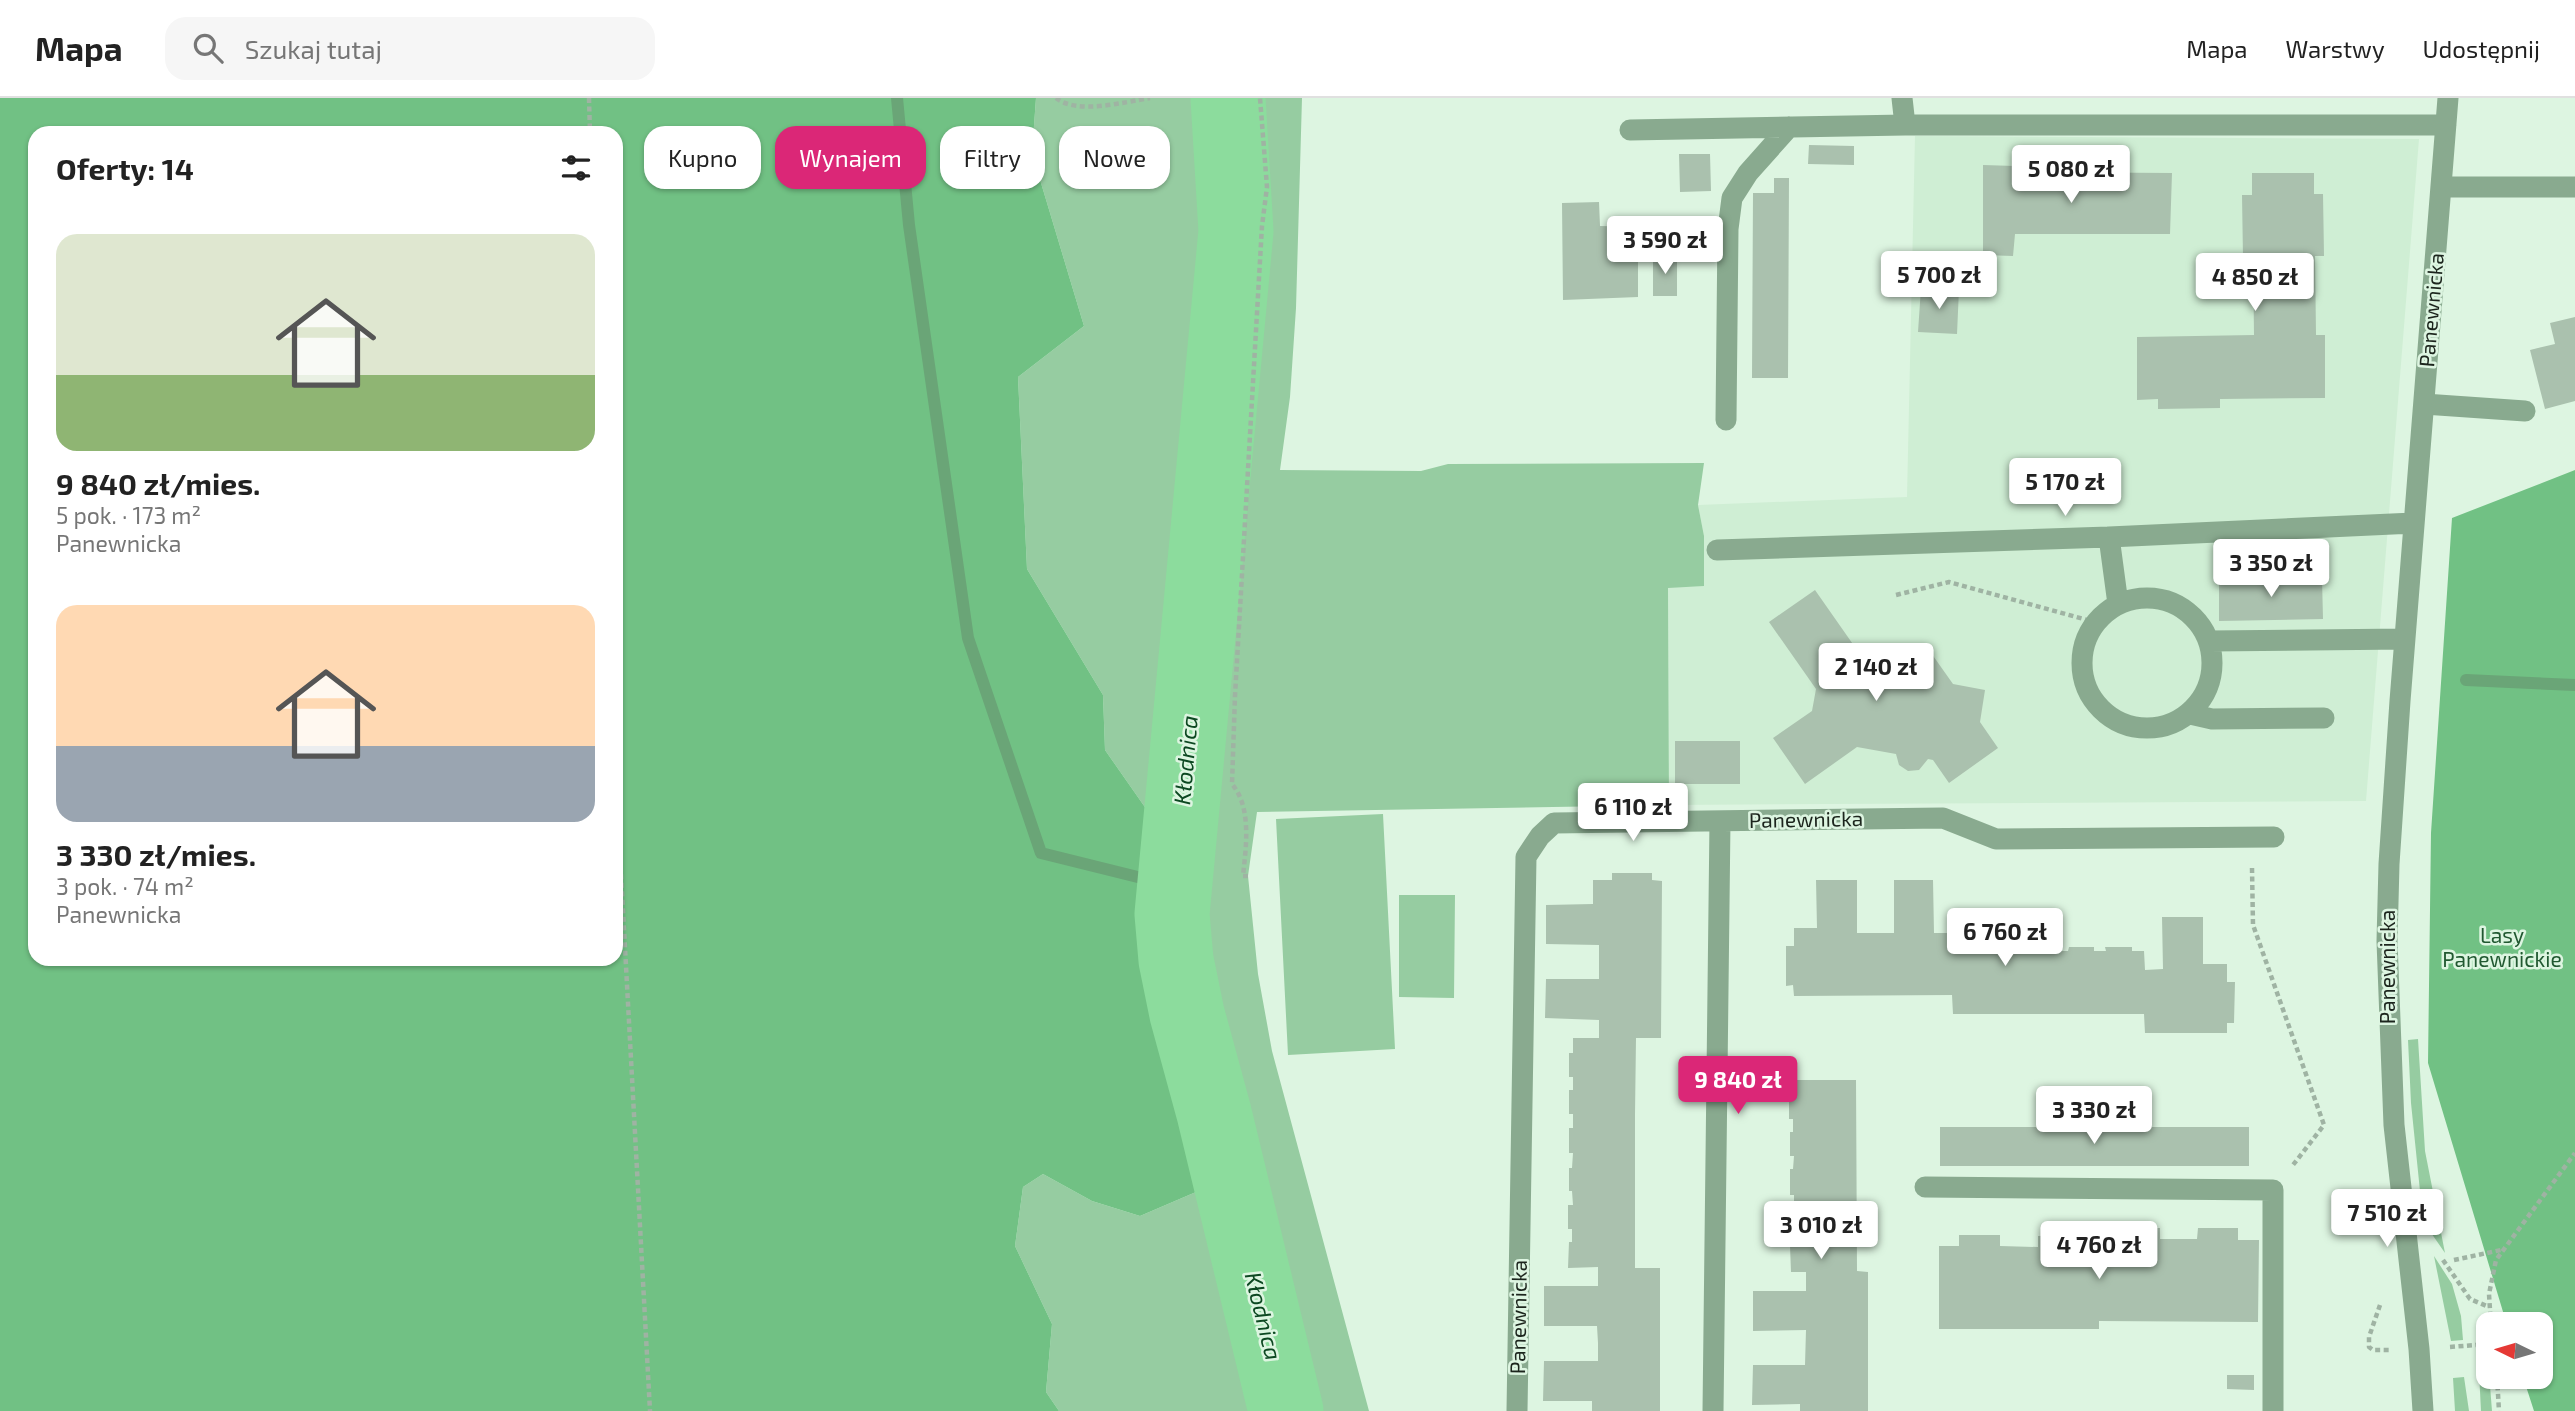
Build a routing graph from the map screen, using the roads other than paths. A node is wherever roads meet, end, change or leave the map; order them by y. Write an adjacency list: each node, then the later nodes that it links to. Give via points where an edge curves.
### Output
1 (1902, 98): 3 (street)
2 (2448, 98): 4 (street, Panewnicka)
3 (1905, 125): 4 (street); 5 (street)
4 (2446, 125): 7 (street, Panewnicka)
5 (1789, 127): 6 (street); 11 (street, via 1732,198)
6 (1630, 130)
7 (2442, 187): 8 (street); 9 (street, Panewnicka)
8 (2575, 187)
9 (2424, 404): 10 (street); 12 (street, Panewnicka)
10 (2525, 411)
11 (1726, 421)
12 (2414, 523): 13 (street); 16 (street, Panewnicka)
13 (2109, 537): 14 (street); 15 (street)
14 (1717, 550)
15 (2118, 604): 17 (street, via 2163,598 2197,619); 18 (street, via 2096,622 2082,657 2085,684 2096,704 2115,720 2140,728 2169,725)
16 (2405, 639): 17 (street); 26 (street, Panewnicka, via 2389,864 2389,1032)
17 (2210, 641): 18 (street, via 2213,667 2206,694)
18 (2190, 713): 19 (street, via 2212,719)
19 (2324, 718)
20 (1720, 821): 21 (street, Panewnicka, via 1943,818 1996,839); 23 (street, Panewnicka, via 1555,823 1526,857); 24 (street)
21 (2263, 837)
22 (1924, 1187): 25 (street, via 2273,1191)
23 (1517, 1411)
24 (1713, 1411)
25 (2273, 1411)
26 (2423, 1411)

